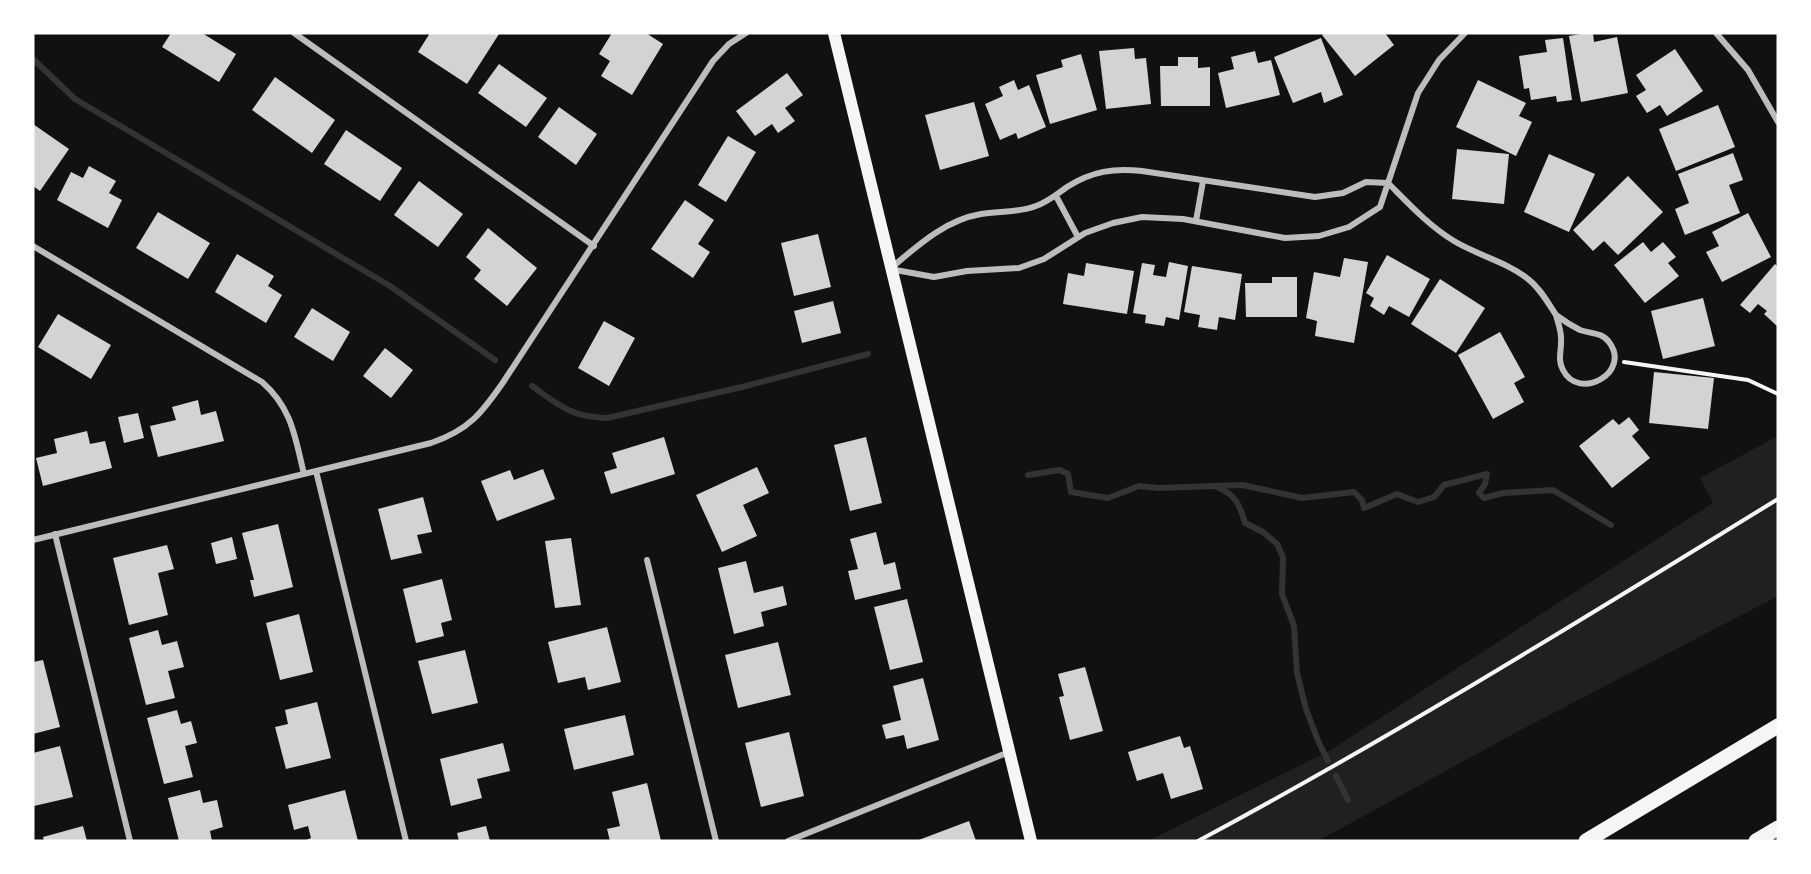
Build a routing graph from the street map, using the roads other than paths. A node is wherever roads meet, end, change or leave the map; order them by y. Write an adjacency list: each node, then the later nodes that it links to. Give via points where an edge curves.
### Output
1 (294, 33): 13 (street)
2 (746, 33): 13 (street, via 713,61)
3 (834, 33): 14 (main road)
4 (1465, 33): 8 (street, via 1439,60 1421,87)
5 (1716, 33): 6 (street, via 1748,70)
6 (1778, 122)
7 (1203, 181): 8 (street, via 1315,197 1343,193 1366,182); 9 (street, via 1115,169 1095,172); 10 (street)
8 (1388, 183): 10 (street, via 1380,207 1349,227 1319,236 1275,237); 15 (street, via 1451,239 1530,280)
9 (1056, 196): 11 (street); 14 (street, via 1023,211 964,219 930,236)
10 (1196, 221): 11 (street, via 1133,218)
11 (1078, 237): 14 (street, via 1044,259 1019,268 934,277)
12 (33, 246): 17 (street, via 262,382 287,413)
13 (594, 246): 16 (street, via 504,381 467,426 431,442)
14 (890, 268): 22 (main road)
15 (1556, 315): 15 (street, via 1563,372 1572,381 1584,384 1596,382 1609,373 1615,359 1612,346 1602,336 1576,328)
16 (316, 471): 17 (street); 25 (street)
17 (304, 474): 18 (street)
18 (55, 534): 19 (street); 24 (street)
19 (33, 540)
20 (647, 560): 26 (street)
21 (1778, 726): 29 (main road)
22 (1009, 752): 27 (street); 28 (main road)
23 (1778, 828): 30 (main road)
24 (130, 841)
25 (406, 841)
26 (716, 841)
27 (788, 841)
28 (1031, 841)
29 (1586, 841)
30 (1756, 841)

